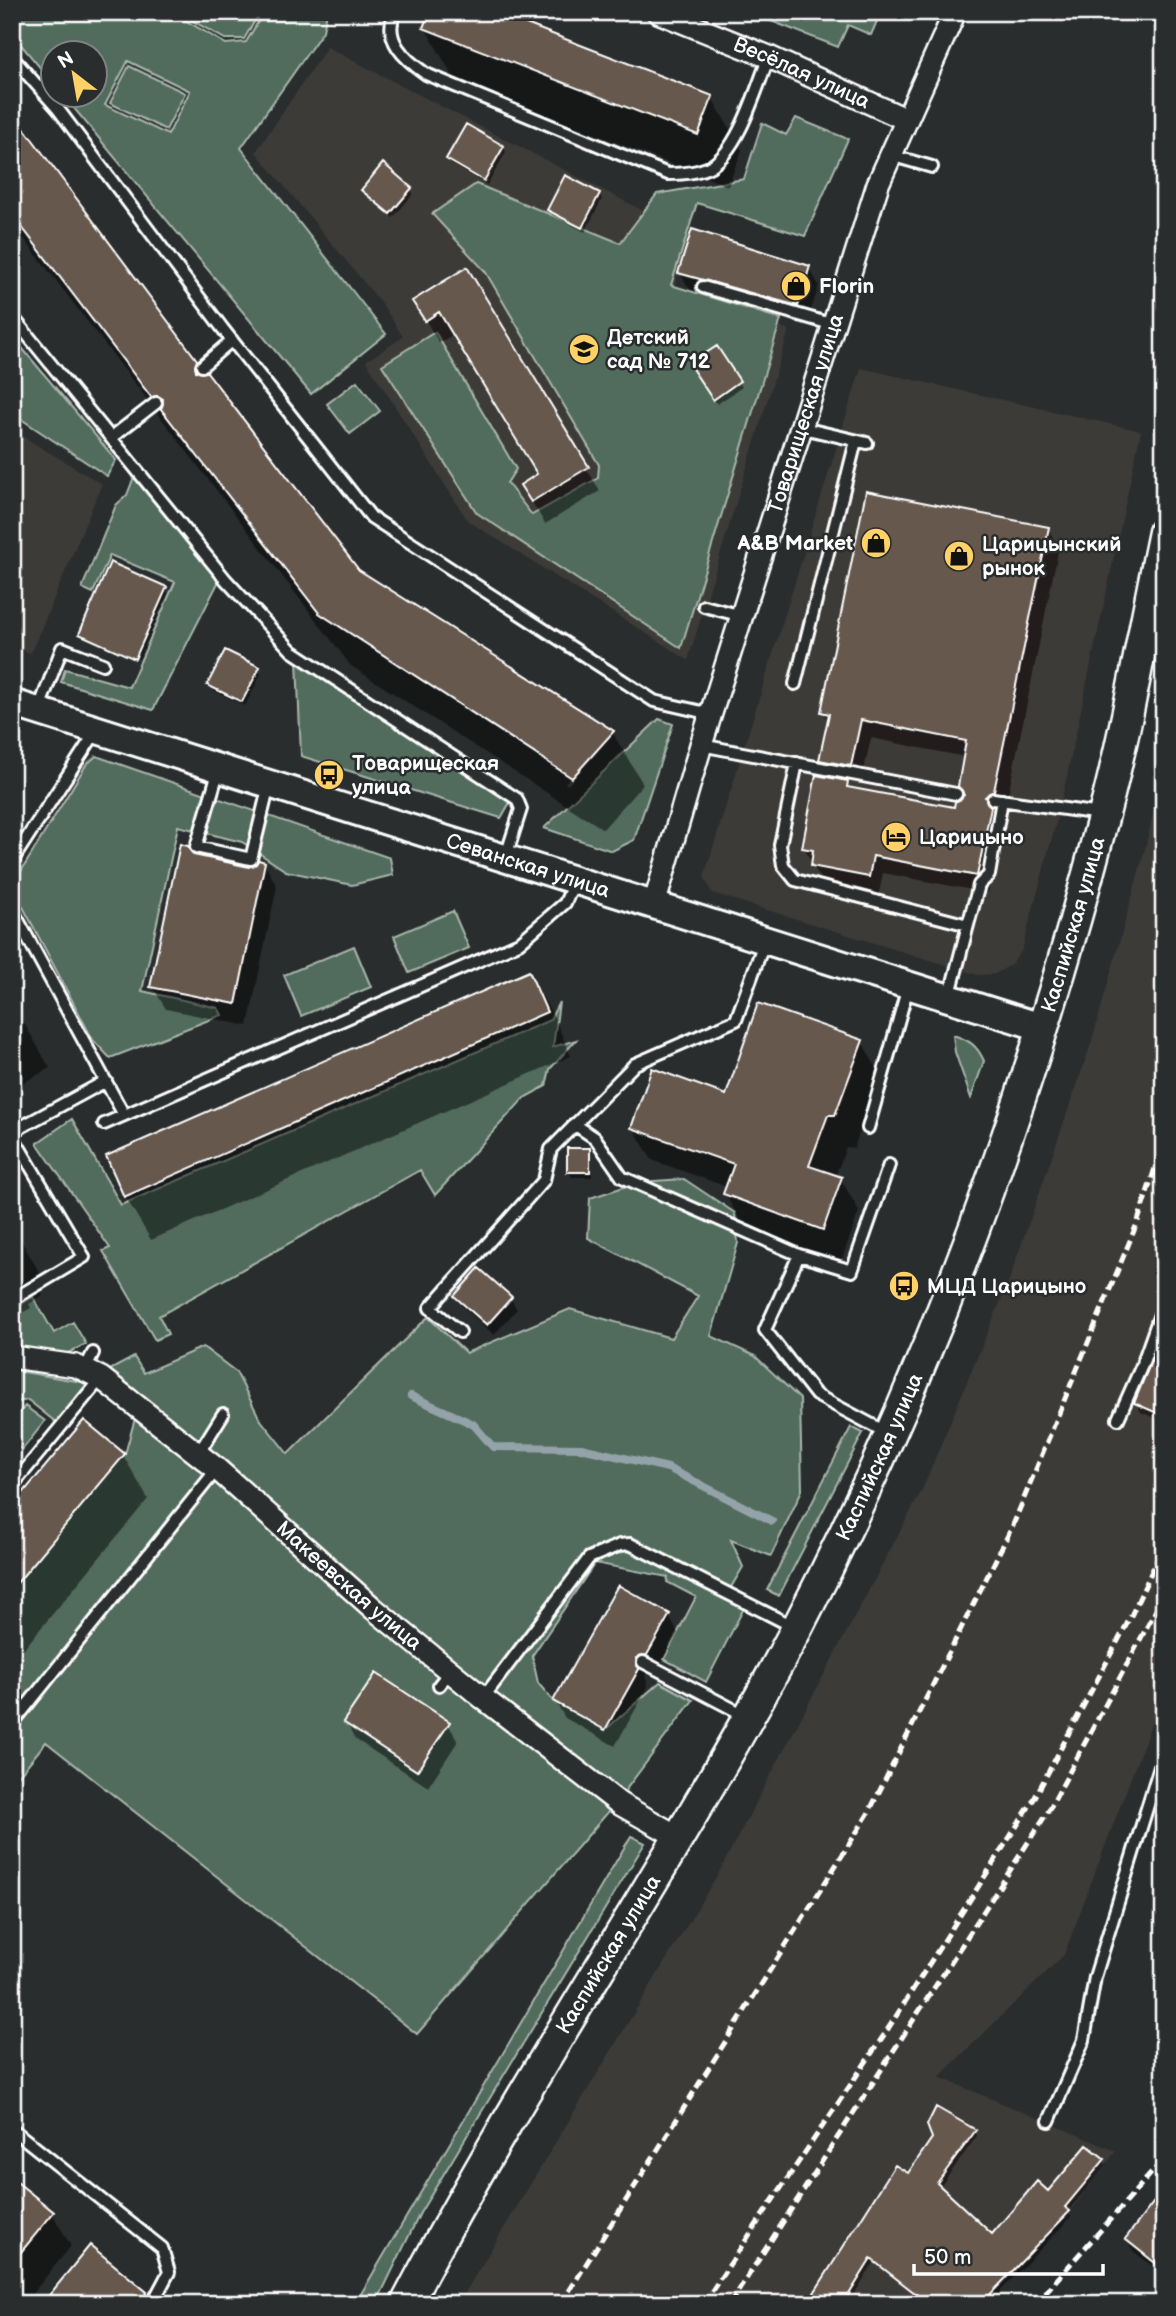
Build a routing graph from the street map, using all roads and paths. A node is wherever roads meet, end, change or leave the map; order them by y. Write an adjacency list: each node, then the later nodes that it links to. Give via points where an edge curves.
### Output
1 (395, 12): 5 (lane, via 392,34 397,48 426,74 668,174 710,166 731,148)
2 (658, 12): 5 (street, Весёлая улица)
3 (954, 12): 6 (street, Товарищеская улица)
4 (12, 57): 12 (lane, via 58,109)
5 (769, 57): 6 (street, Весёлая улица)
6 (905, 119): 7 (street, Товарищеская улица)
7 (890, 155): 8 (lane); 11 (street, Товарищеская улица)
8 (932, 167)
9 (703, 287): 11 (lane)
10 (12, 316): 16 (lane)
11 (834, 325): 15 (street, Товарищеская улица)
12 (232, 340): 13 (lane); 24 (lane, via 371,517 654,701)
13 (202, 366)
14 (156, 403): 16 (lane)
15 (803, 428): 19 (street, Товарищеская улица); 21 (lane, via 862,442)
16 (112, 437): 32 (lane, via 226,580 292,651 517,799 521,810)
17 (1164, 532): 31 (main road, Каспийская улица)
18 (704, 606): 19 (lane)
19 (742, 616): 24 (street, Товарищеская улица)
20 (103, 664): 23 (lane, via 62,648)
21 (795, 684)
22 (12, 703): 23 (street, Севанская улица)
23 (38, 711): 25 (street, Севанская улица)
24 (711, 714): 26 (street, Товарищеская улица)
25 (97, 730): 28 (street, Севанская улица); 33 (lane)
26 (701, 745): 27 (lane); 35 (street, Товарищеская улица)
27 (797, 763): 30 (lane); 37 (lane, via 780,845 783,865 795,880)
28 (219, 769): 29 (street, Севанская улица); 29 (lane, via 196,847 251,859)
29 (269, 785): 32 (street, Севанская улица)
30 (956, 794)
31 (1105, 814): 37 (lane, via 998,799 989,875 979,885); 41 (main road, Каспийская улица)
32 (505, 859): 34 (street, Севанская улица)
33 (12, 861)
34 (575, 880): 35 (street, Севанская улица); 43 (lane, via 565,902 519,943)
35 (654, 905): 38 (street, Севанская улица)
36 (12, 909): 42 (lane)
37 (968, 925): 40 (lane)
38 (765, 940): 39 (street, Севанская улица); 45 (lane, via 736,1020 635,1064)
39 (908, 987): 40 (street, Севанская улица); 46 (lane)
40 (948, 1001): 41 (street, Севанская улица)
41 (1044, 1028): 57 (main road, Каспийская улица, via 951,1290)
42 (106, 1081): 43 (lane); 47 (lane)
43 (124, 1115): 44 (lane)
44 (104, 1124)
45 (574, 1124): 49 (lane, via 595,1138 622,1177); 52 (lane, via 551,1149 544,1180 430,1308)
46 (868, 1128)
47 (12, 1133): 50 (lane, via 85,1257)
48 (889, 1165): 49 (lane, via 852,1271)
49 (799, 1255): 57 (lane, via 765,1330 816,1395)
50 (12, 1300)
51 (1164, 1303): 56 (lane)
52 (460, 1332)
53 (12, 1357): 54 (street, Макеевская улица)
54 (93, 1367): 58 (street, Макеевская улица); 60 (lane)
55 (223, 1414): 58 (lane)
56 (1118, 1419)
57 (891, 1435): 61 (main road, Каспийская улица)
58 (198, 1454): 59 (street, Макеевская улица)
59 (216, 1469): 63 (street, Макеевская улица, via 444,1678); 65 (lane)
60 (12, 1486)
61 (797, 1628): 63 (lane, via 630,1544 589,1558); 64 (main road, Каспийская улица)
62 (643, 1662): 64 (lane)
63 (483, 1698): 67 (street, Макеевская улица, via 620,1804)
64 (748, 1717): 67 (main road, Каспийская улица)
65 (12, 1724)
66 (1164, 1753): 68 (lane, via 1095,1977 1084,2040)
67 (680, 1838): 71 (main road, Каспийская улица, via 472,2179)
68 (1049, 2121)
69 (12, 2129): 70 (lane, via 162,2248 169,2272)
70 (152, 2304)
71 (406, 2304)

